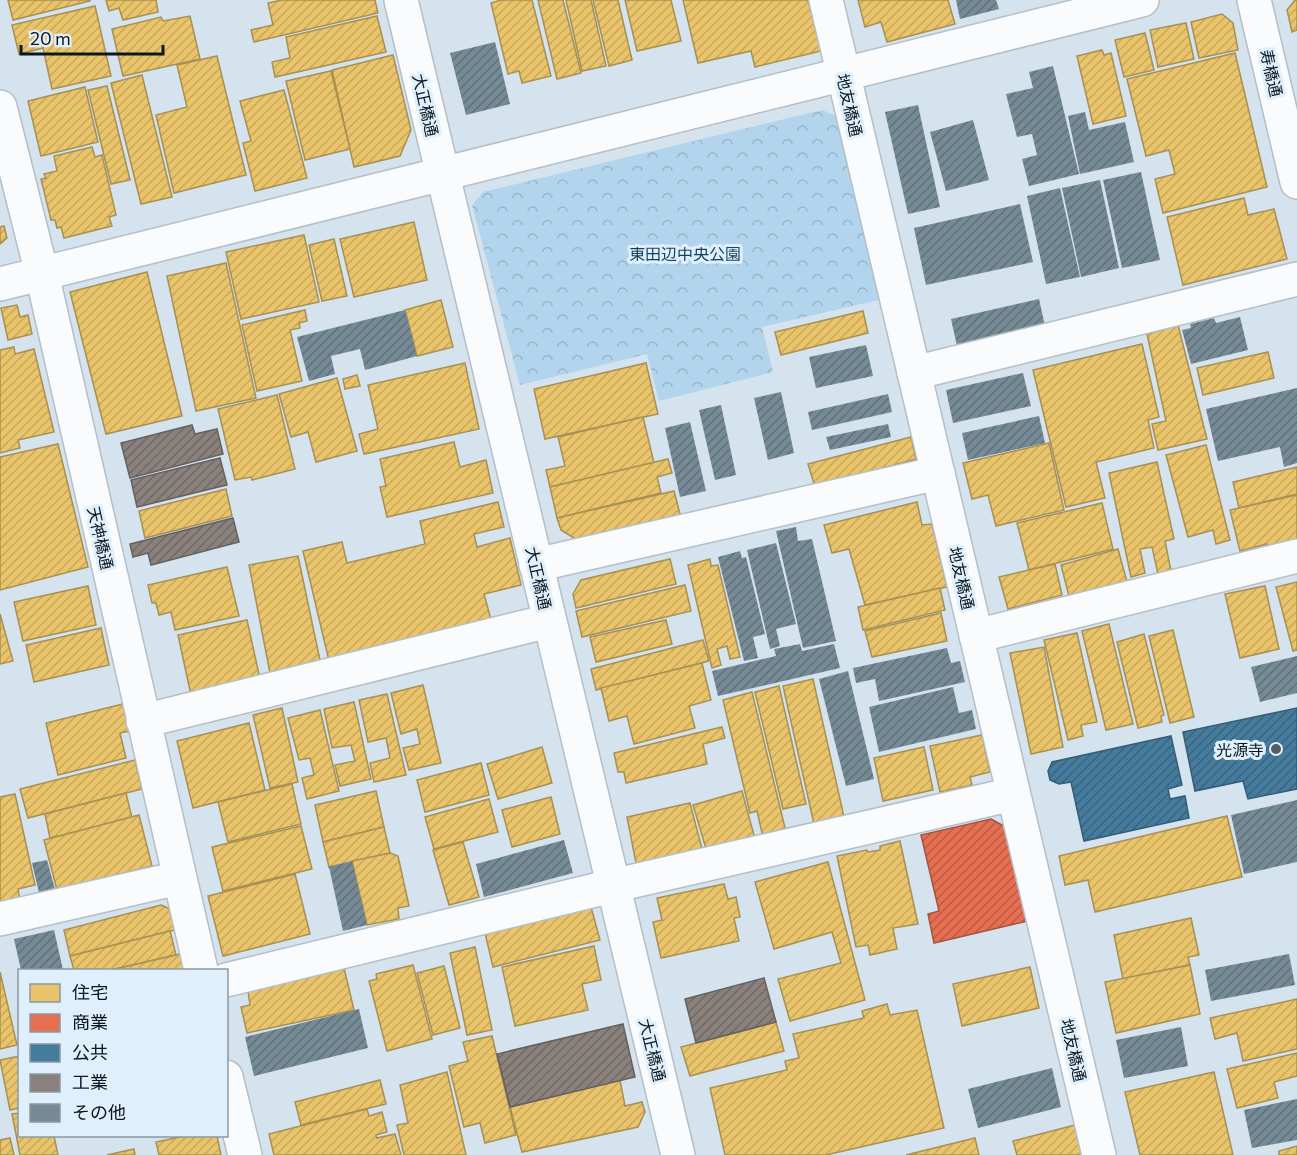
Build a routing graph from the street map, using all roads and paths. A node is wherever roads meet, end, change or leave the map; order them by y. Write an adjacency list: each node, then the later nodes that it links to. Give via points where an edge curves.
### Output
1 (401, 0): 7 (street, 大正橋通)
2 (826, 0): 5 (street, 地友橋通)
3 (1142, 0): 5 (street)
4 (1254, 0): 8 (street, 寿橋通)
5 (843, 75): 7 (street); 12 (street, 地友橋通)
6 (0, 106): 9 (street, 天神橋通)
7 (443, 174): 9 (street); 15 (street, 大正橋通)
8 (1297, 182)
9 (42, 274): 11 (street); 18 (street, 天神橋通)
10 (1297, 279): 12 (street)
11 (0, 284)
12 (914, 373): 13 (street, 地友橋通)
13 (938, 473): 15 (street); 17 (street, 地友橋通)
14 (1297, 556): 17 (street)
15 (536, 565): 16 (street, 大正橋通)
16 (549, 621): 18 (street); 21 (street, 大正橋通)
17 (976, 636): 19 (street, 地友橋通)
18 (143, 721): 20 (street, 天神橋通)
19 (1013, 794): 21 (street); 28 (street, 地友橋通)
20 (179, 878): 22 (street); 23 (street, 天神橋通)
21 (612, 886): 24 (street); 27 (street, 大正橋通)
22 (0, 919)
23 (201, 969)
24 (228, 980)
25 (228, 1085): 26 (street)
26 (245, 1155)
27 (678, 1155)
28 (1099, 1155)

